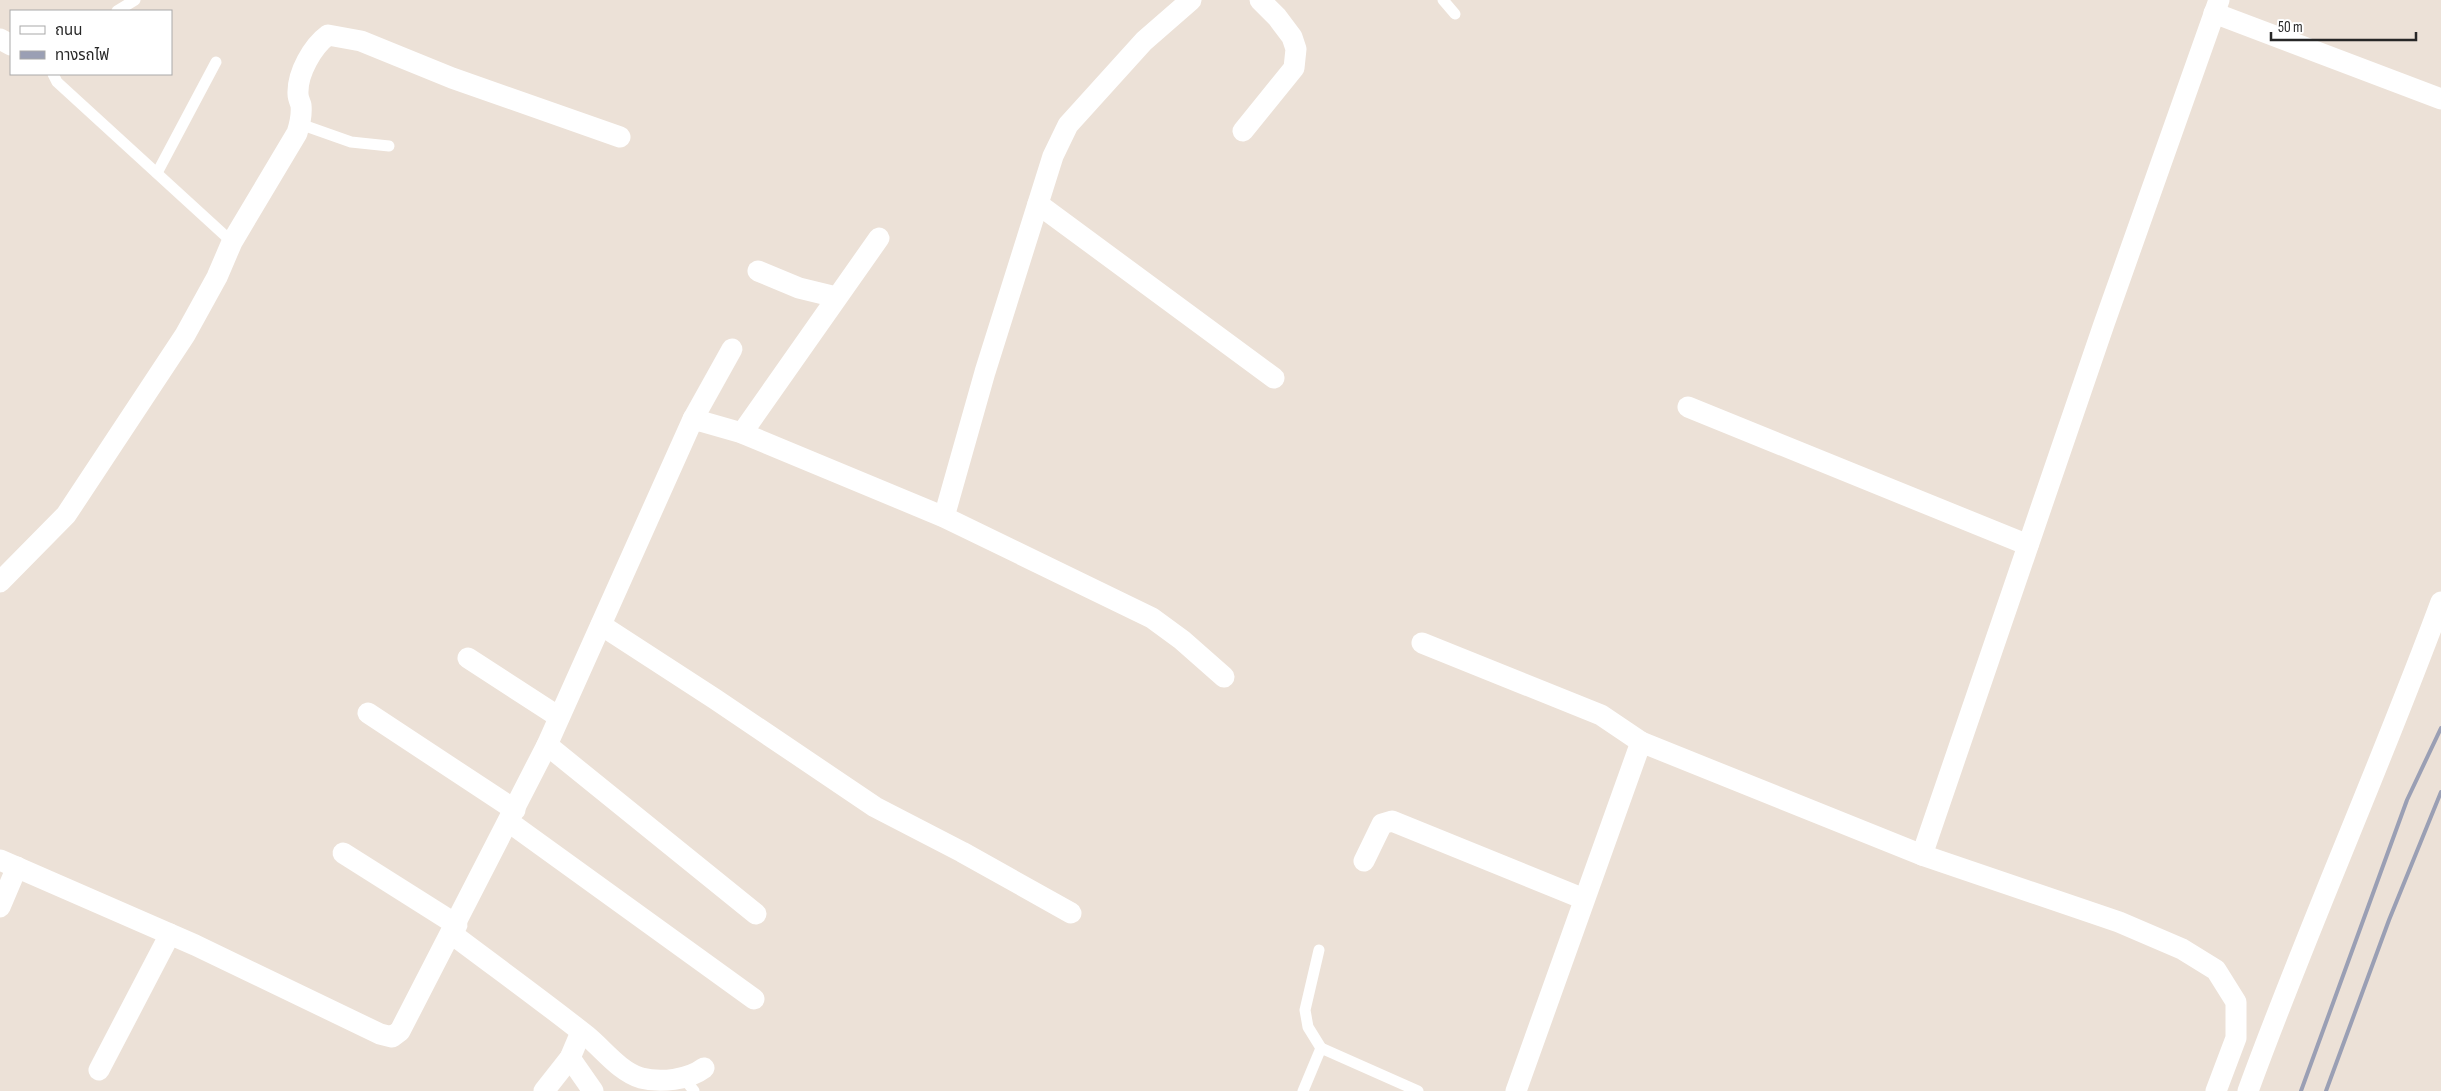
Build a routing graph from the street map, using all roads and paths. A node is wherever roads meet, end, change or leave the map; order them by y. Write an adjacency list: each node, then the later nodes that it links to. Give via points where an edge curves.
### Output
1 (135, 0): 6 (lane)
2 (1191, 0): 16 (street, via 1144,41 1068,125 1053,156)
3 (1260, 0): 12 (street, via 1292,37 1296,49 1294,68)
4 (1443, 0): 7 (lane)
5 (2217, 7): 10 (street); 27 (street)
6 (119, 10)
7 (1455, 14)
8 (216, 62): 15 (lane)
9 (54, 75): 15 (lane, via 57,82)
10 (2441, 99)
11 (300, 124): 13 (street, via 298,94 304,68 328,35 361,42); 14 (lane, via 351,142); 18 (street)
12 (1243, 131)
13 (620, 137)
14 (389, 146)
15 (157, 173): 18 (lane)
16 (1038, 204): 22 (street); 26 (street)
17 (879, 238): 20 (street)
18 (232, 242): 28 (street, via 185,335 66,515)
19 (758, 271): 20 (street, via 799,288)
20 (836, 297): 25 (street)
21 (732, 349): 24 (street)
22 (1274, 378)
23 (1688, 407): 27 (street)
24 (693, 418): 25 (street); 30 (street)
25 (742, 433): 26 (street)
26 (944, 517): 35 (street, via 1152,618)
27 (2028, 545): 42 (street)
28 (0, 582)
29 (2441, 602): 34 (street)
30 (601, 625): 37 (street); 47 (street, via 875,807)
31 (2441, 625): 34 (street)
32 (1422, 643): 38 (street, via 1601,715)
33 (468, 658): 37 (street)
34 (2414, 676): 65 (street, via 2287,984)
35 (1224, 677)
36 (368, 713): 40 (street)
37 (560, 717): 39 (street)
38 (1641, 742): 42 (street); 45 (street)
39 (547, 745): 40 (street); 48 (street)
40 (512, 816): 49 (street); 52 (street)
41 (343, 853): 49 (street)
42 (1922, 855): 64 (street, via 2119,922 2182,949 2216,970 2236,1002 2236,1038)
43 (1364, 861): 45 (street, via 1382,824 1392,821)
44 (8, 863): 46 (street); 50 (street)
45 (1584, 900): 63 (street)
46 (0, 907)
47 (1071, 913)
48 (756, 914)
49 (454, 930): 50 (street, via 400,1031 392,1036 380,1034); 53 (street)
50 (170, 934): 57 (street)
51 (1319, 950): 54 (lane, via 1306,1010 1308,1027)
52 (754, 998)
53 (581, 1032): 55 (street); 58 (street, via 623,1068 642,1078)
54 (1321, 1048): 61 (lane); 62 (lane)
55 (570, 1058): 59 (street); 60 (street)
56 (704, 1068): 58 (street)
57 (98, 1070)
58 (688, 1084)
59 (544, 1091)
60 (593, 1091)
61 (1303, 1091)
62 (1418, 1091)
63 (1516, 1091)
64 (2216, 1091)
65 (2248, 1091)

